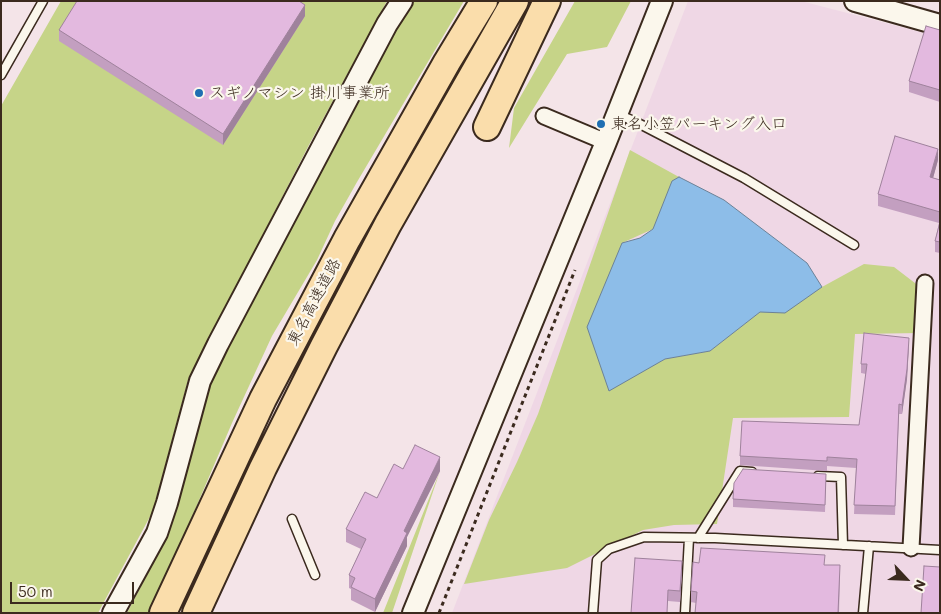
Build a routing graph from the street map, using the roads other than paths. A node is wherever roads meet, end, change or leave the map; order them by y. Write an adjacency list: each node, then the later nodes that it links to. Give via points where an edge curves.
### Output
1 (43, 1): 10 (lane)
2 (402, 1): 27 (street, via 200,381 157,533)
3 (484, 1): 28 (highway, 東名高速道路, via 392,159 259,408)
4 (515, 1): 29 (highway, 東名高速道路, via 388,224 328,337)
5 (547, 1): 13 (highway)
6 (662, 1): 11 (street)
7 (855, 1): 8 (street)
8 (881, 5): 9 (street)
9 (940, 26)
10 (1, 75)
11 (617, 114): 14 (street); 15 (lane, via 744,178)
12 (544, 116): 14 (street)
13 (487, 127)
14 (606, 142): 30 (street)
15 (854, 244)
16 (925, 282): 24 (street)
17 (758, 472): 21 (lane, via 740,471)
18 (813, 475): 22 (lane, via 840,477)
19 (292, 519): 26 (lane)
20 (689, 538): 21 (lane); 31 (lane, via 644,537 609,549 597,560); 32 (lane)
21 (698, 538): 22 (lane)
22 (843, 545): 23 (lane)
23 (870, 546): 24 (lane); 33 (lane)
24 (911, 548): 25 (lane)
25 (940, 550)
26 (315, 575)
27 (113, 613)
28 (163, 613)
29 (196, 613)
30 (413, 613)
31 (593, 613)
32 (685, 613)
33 (863, 613)

